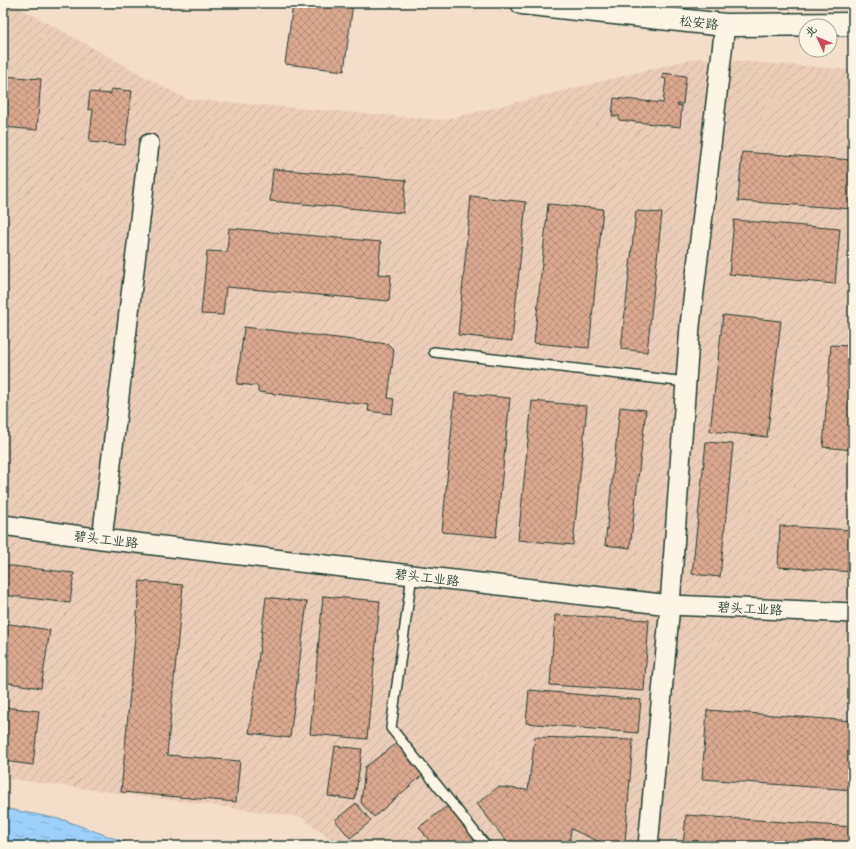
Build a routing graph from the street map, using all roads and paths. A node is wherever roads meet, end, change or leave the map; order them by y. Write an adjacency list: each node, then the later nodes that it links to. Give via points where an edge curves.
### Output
1 (522, 3): 2 (main road, 松安路)
2 (725, 24): 3 (main road, 松安路); 6 (street, via 690,326)
3 (853, 24)
4 (149, 144): 8 (street)
5 (434, 352): 6 (lane)
6 (686, 382): 10 (street)
7 (3, 525): 8 (street, 碧头工业路)
8 (102, 538): 9 (street, 碧头工业路)
9 (412, 575): 10 (street, 碧头工业路); 12 (lane, via 391,728)
10 (670, 605): 11 (street, 碧头工业路); 13 (street)
11 (853, 613)
12 (486, 846)
13 (648, 846)

